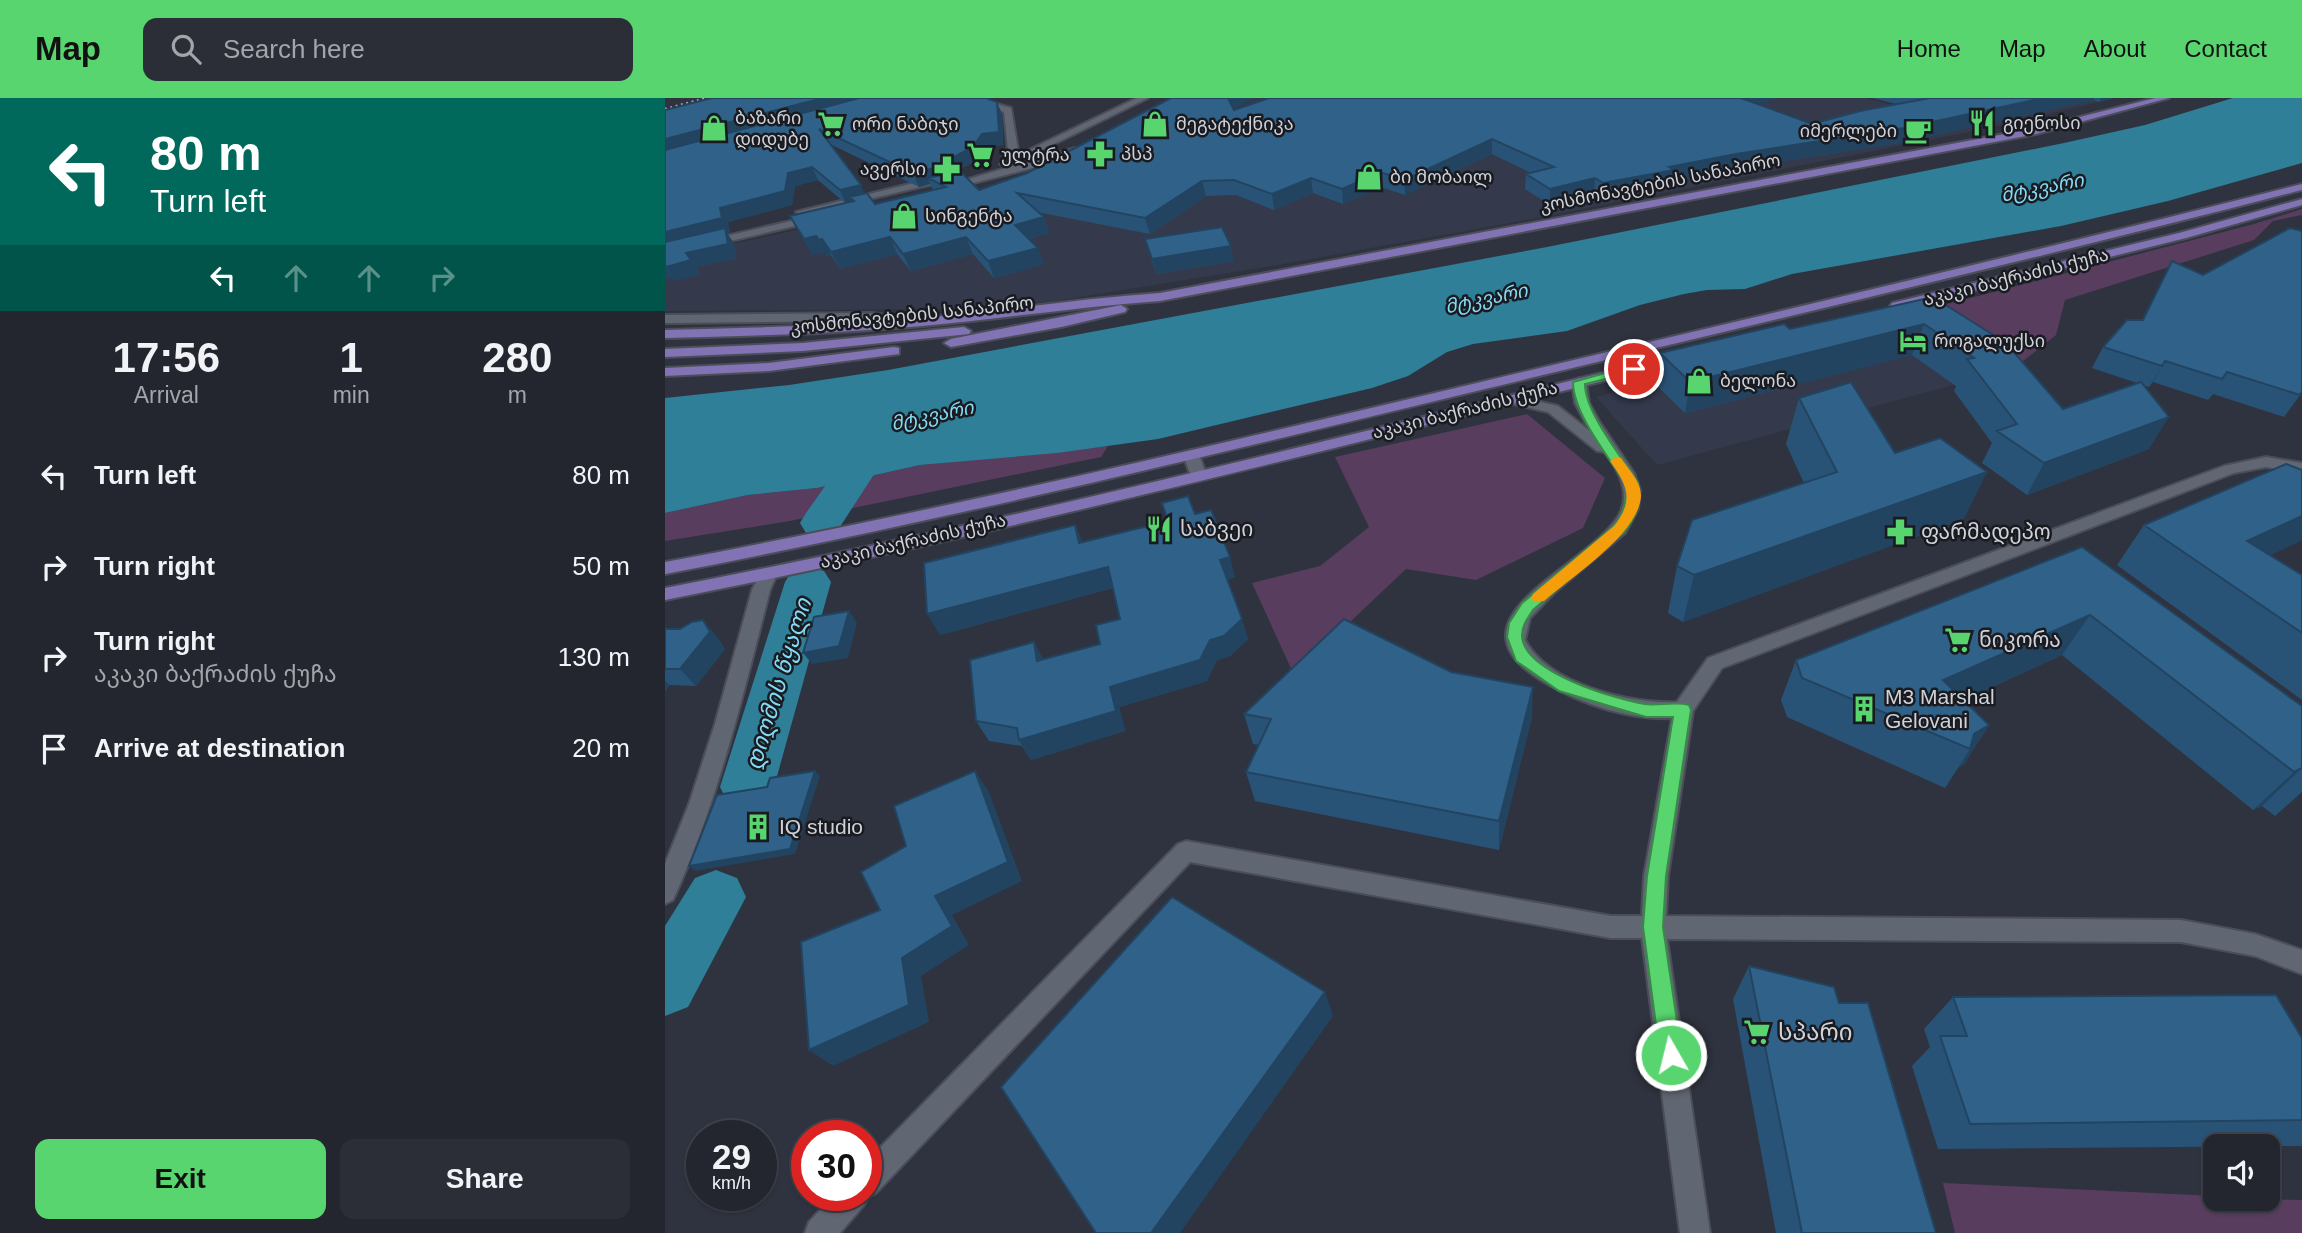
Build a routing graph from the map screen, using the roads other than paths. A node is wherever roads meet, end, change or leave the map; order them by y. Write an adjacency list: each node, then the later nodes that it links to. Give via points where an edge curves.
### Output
1 (966, 98): 5 (street, via 1009,110 1013,150)
2 (1143, 98): 5 (street)
3 (2165, 98): 10 (main road, კოსმონავტების სანაპირო, via 1995,139)
4 (1093, 144): 9 (street, via 990,177)
5 (1009, 163): 8 (street)
6 (2302, 187): 22 (main road, აკაკი ბაქრაძის ქუჩა)
7 (2302, 202): 12 (main road, აკაკი ბაქრაძის ქუჩა)
8 (665, 243)
9 (665, 253)
10 (1160, 297): 11 (main road, კოსმონავტების სანაპირო); 14 (main road, კოსმონავტების სანაპირო, via 1088,302)
11 (1122, 308): 14 (main road, კოსმონავტების სანაპირო); 16 (main road, via 1034,328)
12 (1875, 311)
13 (665, 319): 14 (street, via 888,317)
14 (911, 330): 15 (main road, კოსმონავტების სანაპირო); 16 (main road); 18 (main road, კოსმონავტების სანაპირო, via 768,349)
15 (665, 334)
16 (882, 352): 19 (main road, via 769,367)
17 (1701, 353): 20 (main road, აკაკი ბაქრაძის ქუჩა)
18 (665, 354)
19 (665, 373)
20 (1579, 382): 21 (main road, აკაკი ბაქრაძის ქუჩა); 23 (street, via 1583,403)
21 (1510, 399): 23 (street, via 1553,409); 25 (main road, აკაკი ბაქრაძის ქუჩა)
22 (1191, 455): 25 (street); 28 (main road, აკაკი ბაქრაძის ქუჩა, via 787,545)
23 (1613, 457): 33 (street, via 1632,483 1629,517 1528,606 1514,637 1522,657 1564,687 1646,711)
24 (2302, 468): 26 (street, via 2266,462 2230,469)
25 (1199, 476): 29 (main road, აკაკი ბაქრაძის ქუჩა)
26 (2044, 540): 27 (street); 33 (street, via 1715,663)
27 (2064, 554)
28 (666, 567)
29 (768, 574): 30 (main road, აკაკი ბაქრაძის ქუჩა); 34 (street, via 700,804)
30 (717, 583): 31 (main road, აკაკი ბაქრაძის ქუჩა); 32 (main road)
31 (665, 594)
32 (665, 606)
33 (1683, 710): 35 (street, via 1656,876)
34 (665, 893)
35 (1653, 927): 36 (street, via 2181,931 2255,945); 37 (street, via 1611,927 1186,851); 40 (street)
36 (2302, 962)
37 (882, 1165)
38 (840, 1211): 39 (street)
39 (820, 1233)
40 (1695, 1233)

